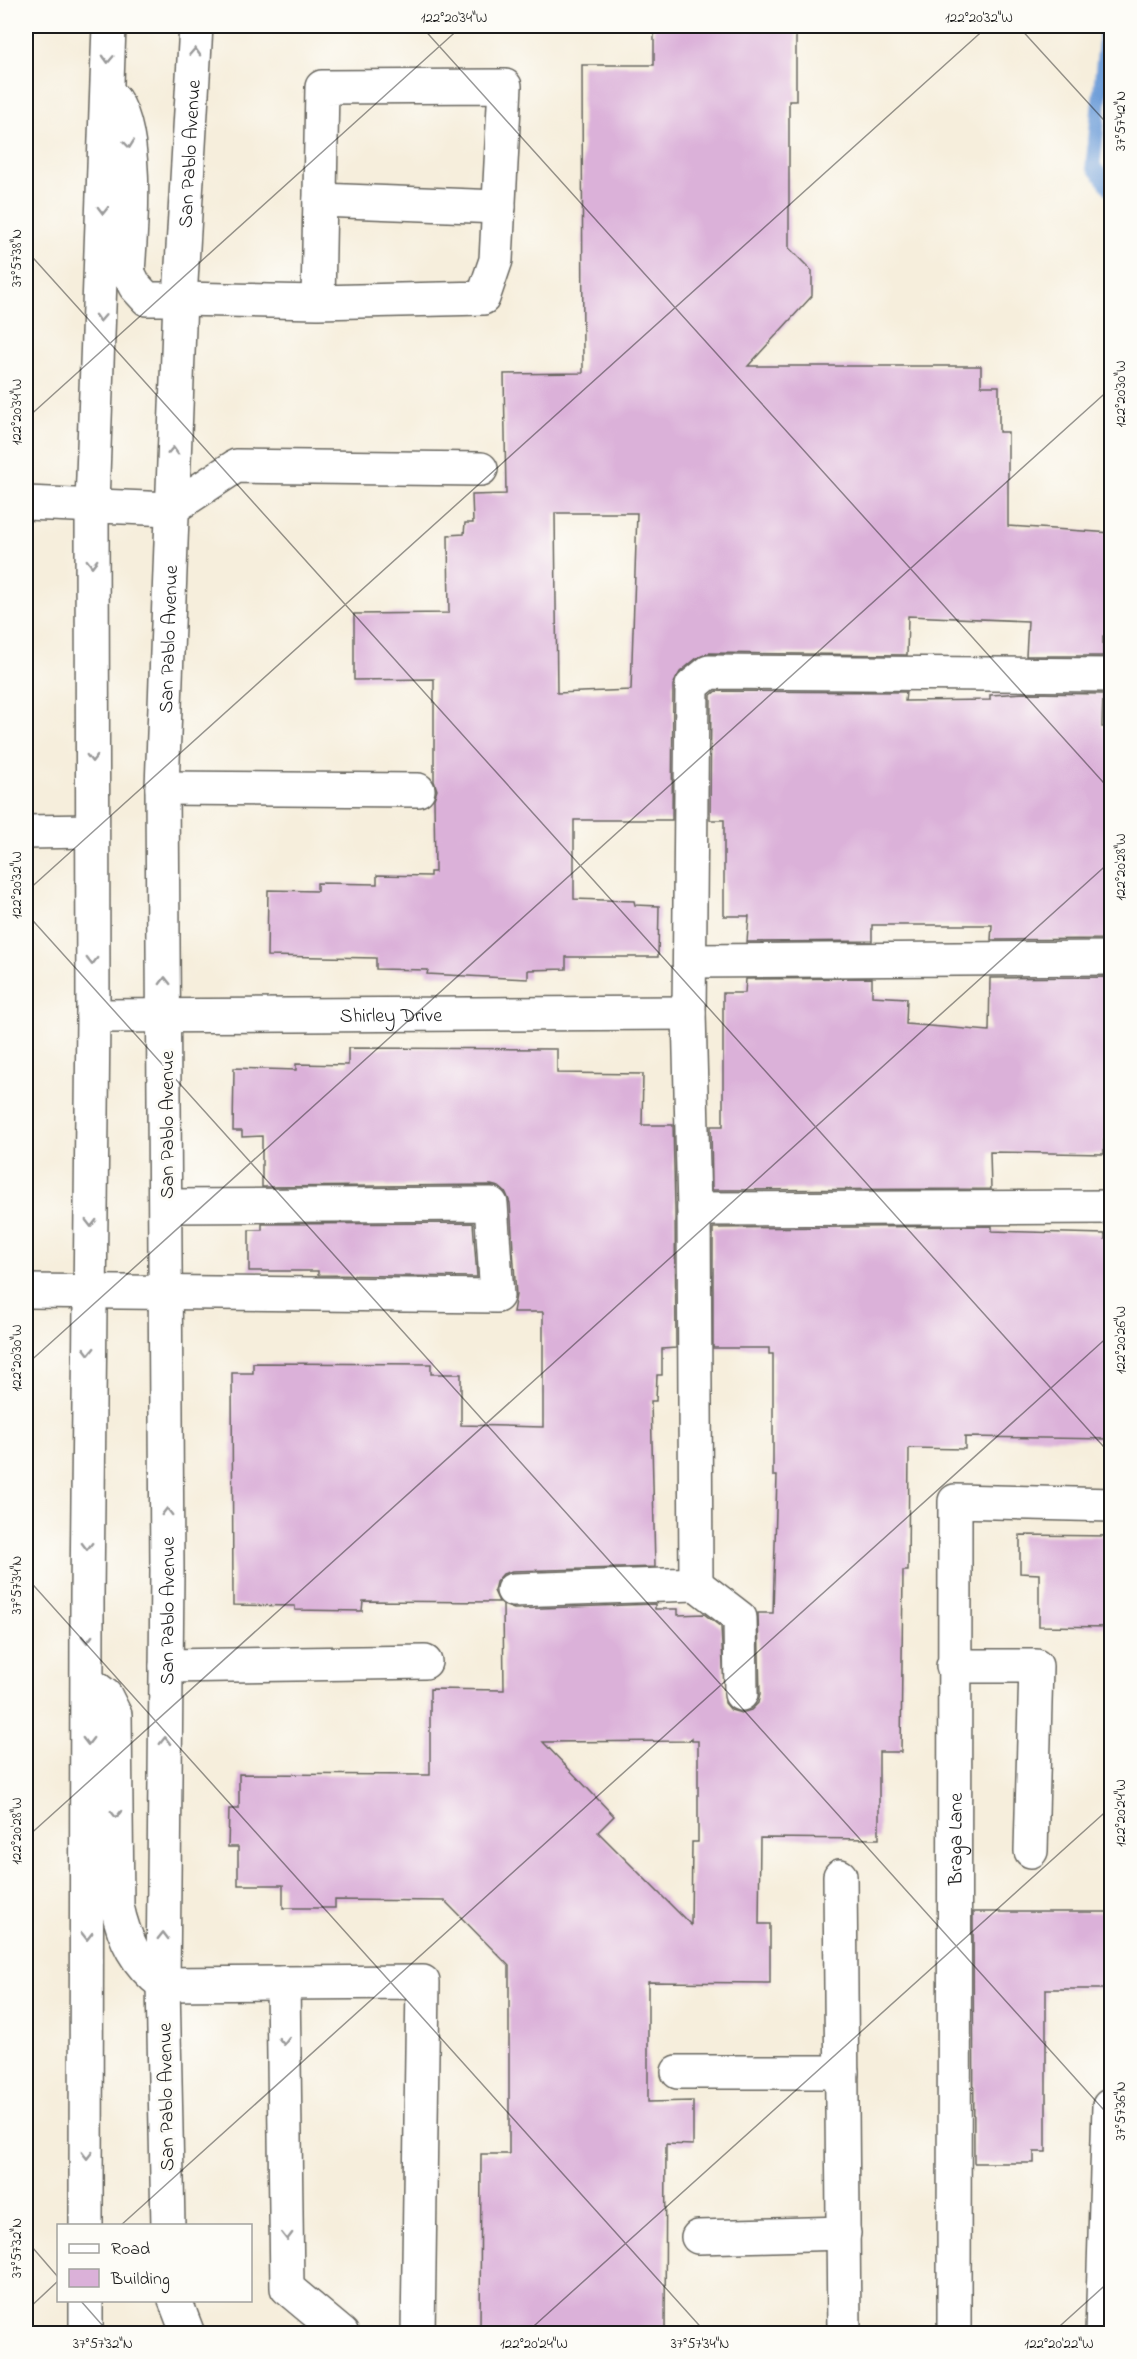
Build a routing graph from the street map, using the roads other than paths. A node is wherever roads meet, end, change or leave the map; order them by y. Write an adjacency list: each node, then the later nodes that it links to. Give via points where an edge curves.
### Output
1 (109, 26): 3 (main road, one-way to 3)
2 (196, 26): 6 (main road, San Pablo Avenue, one-way to 2)
3 (106, 92): 6 (main road, one-way to 6, via 125,118 130,148 128,272 147,299); 10 (main road, one-way to 10)
4 (320, 200): 5 (main road); 5 (main road, via 322,87 505,86); 7 (main road)
5 (499, 207): 7 (main road, via 496,260 483,298)
6 (180, 299): 7 (main road); 11 (main road, San Pablo Avenue, one-way to 6)
7 (318, 302)
8 (481, 469): 11 (main road, via 236,466)
9 (26, 503): 10 (main road)
10 (92, 504): 11 (main road); 15 (main road, one-way to 15)
11 (171, 509): 13 (main road, San Pablo Avenue)
12 (1112, 675): 18 (main road, via 710,672 692,686)
13 (162, 788): 14 (main road); 21 (main road, San Pablo Avenue, one-way to 13)
14 (418, 790)
15 (92, 831): 16 (main road); 20 (main road, one-way to 20)
16 (26, 832)
17 (1112, 958): 18 (main road)
18 (690, 961): 19 (main road)
19 (689, 1013): 21 (main road, Shirley Drive); 24 (main road)
20 (93, 1016): 21 (main road, Shirley Drive); 27 (main road, one-way to 27)
21 (165, 1016): 22 (main road, San Pablo Avenue)
22 (166, 1206): 26 (main road, San Pablo Avenue); 26 (main road, via 491,1204 497,1296)
23 (1112, 1207): 24 (main road)
24 (694, 1209): 29 (main road)
25 (26, 1291): 27 (main road)
26 (166, 1292): 27 (main road); 32 (main road, San Pablo Avenue, one-way to 26)
27 (91, 1293): 34 (main road, one-way to 34)
28 (1112, 1505): 33 (main road, Braga Lane, via 955,1501)
29 (696, 1584): 30 (main road); 35 (main road, via 740,1618)
30 (513, 1590)
31 (425, 1662): 32 (main road)
32 (166, 1666): 39 (main road, San Pablo Avenue, one-way to 32)
33 (953, 1666): 36 (main road, via 1036,1666); 54 (main road, Braga Lane)
34 (88, 1682): 39 (main road, one-way to 39, via 105,1695 115,1715 117,1906 122,1930 146,1971); 43 (main road, one-way to 43)
35 (741, 1694)
36 (1030, 1851)
37 (840, 1876): 41 (main road)
38 (283, 1983): 39 (main road); 51 (main road, one-way to 51, via 287,2288); 52 (main road, via 423,1982)
39 (163, 1984): 44 (main road, San Pablo Avenue)
40 (678, 2072): 41 (main road)
41 (842, 2072): 45 (main road)
42 (1108, 2106): 55 (main road)
43 (86, 2224)
44 (168, 2224)
45 (844, 2234): 46 (main road); 53 (main road)
46 (698, 2237)
47 (170, 2302): 49 (main road)
48 (175, 2302): 50 (main road)
49 (170, 2334)
50 (188, 2334)
51 (342, 2334)
52 (418, 2334)
53 (844, 2334)
54 (954, 2334)
55 (1102, 2334)

